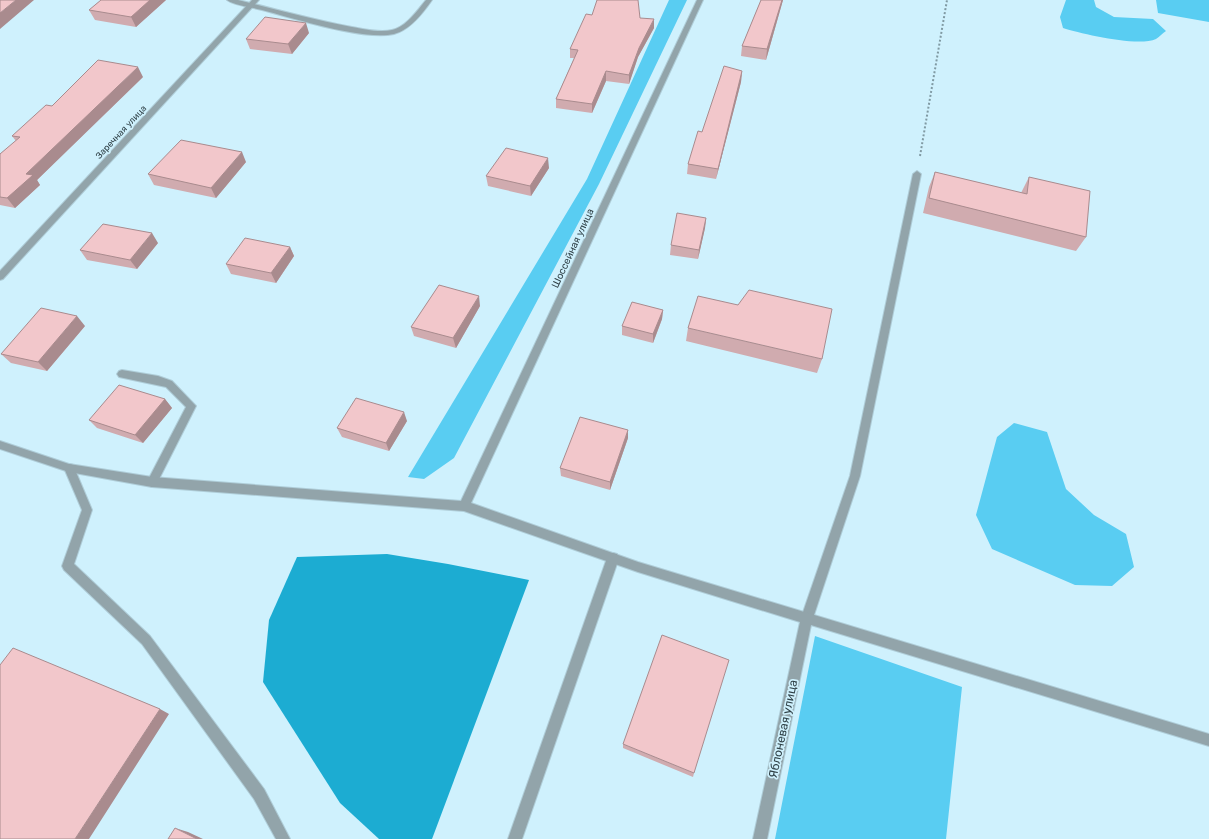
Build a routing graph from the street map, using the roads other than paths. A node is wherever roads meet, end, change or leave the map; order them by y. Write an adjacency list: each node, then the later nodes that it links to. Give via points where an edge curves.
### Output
1 (230, 0): 4 (street)
2 (429, 0): 4 (street, via 416,17 393,32 364,32)
3 (700, 0): 11 (street, Шоссейная улица)
4 (254, 2): 6 (street, Заречная улица)
5 (917, 174): 13 (street, Яблоневая улица, via 855,476)
6 (0, 277)
7 (122, 374): 10 (street, via 169,384 191,406)
8 (0, 445): 9 (street)
9 (70, 468): 10 (street); 15 (street, via 87,510 68,566 146,640 259,794)
10 (152, 482): 11 (street)
11 (464, 506): 12 (street)
12 (613, 558): 13 (street); 16 (street)
13 (807, 618): 14 (street); 17 (street, Яблоневая улица)
14 (1209, 740)
15 (283, 839)
16 (515, 839)
17 (760, 839)

